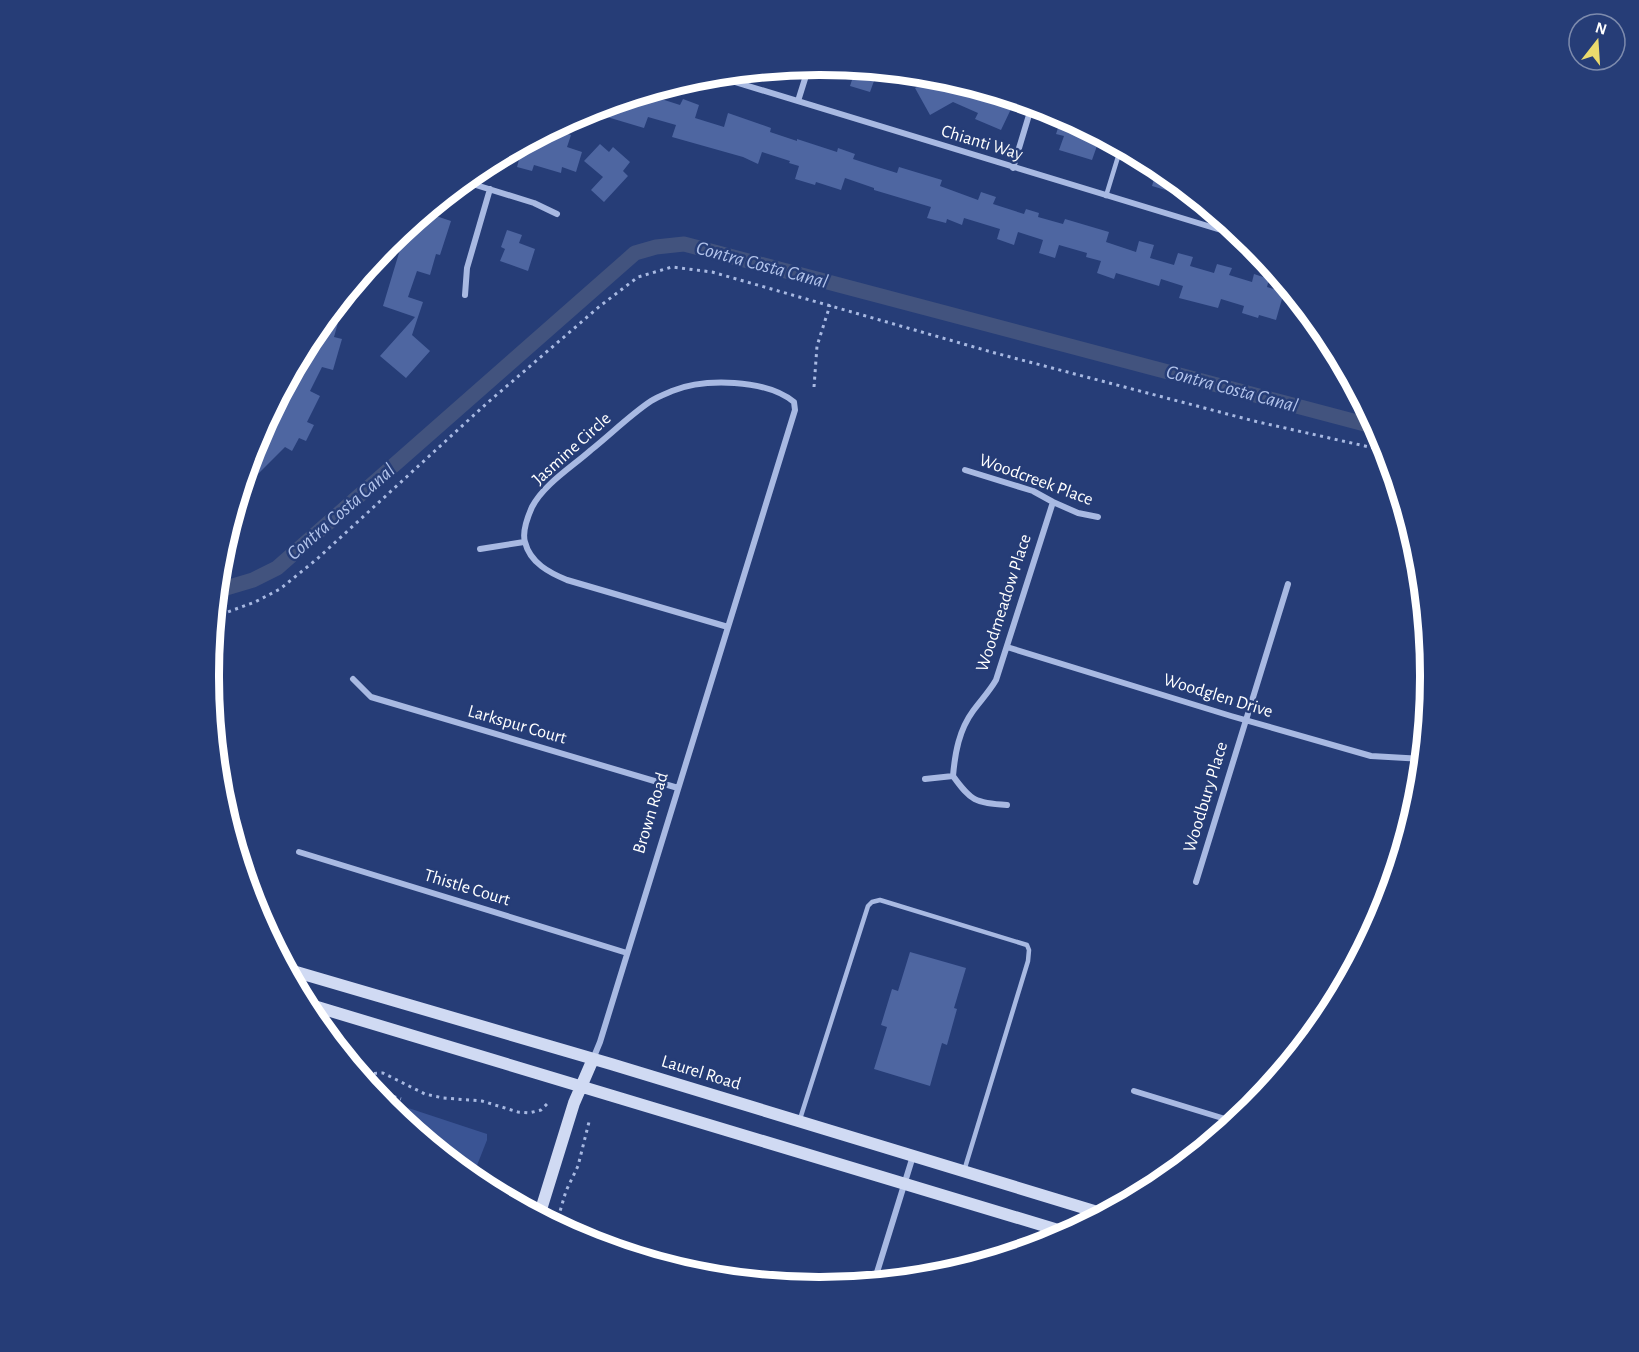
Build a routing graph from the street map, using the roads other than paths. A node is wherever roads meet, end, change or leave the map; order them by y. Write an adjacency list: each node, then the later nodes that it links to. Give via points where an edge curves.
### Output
1 (806, 75): 3 (street)
2 (733, 81): 3 (street, Chianti Way)
3 (798, 101): 6 (street, Chianti Way)
4 (1029, 113): 6 (street)
5 (1118, 155): 9 (lane)
6 (1013, 168): 9 (street, Chianti Way)
7 (474, 184): 8 (street)
8 (490, 189): 10 (street); 12 (street, via 467,268)
9 (1106, 196): 11 (street, Chianti Way)
10 (557, 214)
11 (1223, 231)
12 (465, 295)
13 (793, 420): 17 (street, Jasmine Circle, via 794,402 786,394 734,382 674,390 652,400 548,488 533,506); 20 (street, Brown Road)
14 (964, 470): 15 (street, Woodcreek Place, via 1033,491)
15 (1053, 502): 16 (street, Woodcreek Place); 21 (street, Woodmeadow Place)
16 (1098, 517)
17 (524, 542): 18 (street); 20 (street, via 534,560 567,580)
18 (480, 549)
19 (1288, 584): 23 (street, Woodbury Place)
20 (728, 627): 27 (street, Brown Road)
21 (1007, 647): 23 (street, Woodglen Drive); 25 (street, Woodmeadow Place, via 988,694 966,722 955,752)
22 (353, 679): 27 (street, Larkspur Court, via 371,697)
23 (1245, 720): 24 (street, Woodglen Drive, via 1371,756); 30 (street, Woodbury Place)
24 (1414, 758)
25 (953, 776): 26 (street); 28 (street, via 967,796 986,804)
26 (925, 779)
27 (678, 788): 31 (street, Brown Road)
28 (1007, 805)
29 (299, 852): 31 (street, Thistle Court)
30 (1196, 882)
31 (627, 953): 34 (street, Brown Road)
32 (297, 972): 34 (main road, Laurel Road)
33 (318, 1007): 35 (main road)
34 (593, 1059): 35 (main road, Brown Road); 38 (main road, Laurel Road)
35 (581, 1085): 41 (main road); 42 (main road, Brown Road)
36 (1134, 1091): 37 (street)
37 (1225, 1119)
38 (799, 1122): 39 (main road, Laurel Road); 40 (lane, via 868,906 880,900 1027,945 1029,950)
39 (913, 1156): 40 (main road, Laurel Road); 41 (street)
40 (964, 1171): 43 (main road, Laurel Road)
41 (904, 1184): 44 (main road); 45 (street)
42 (541, 1208)
43 (1093, 1211)
44 (1054, 1229)
45 (876, 1274)

